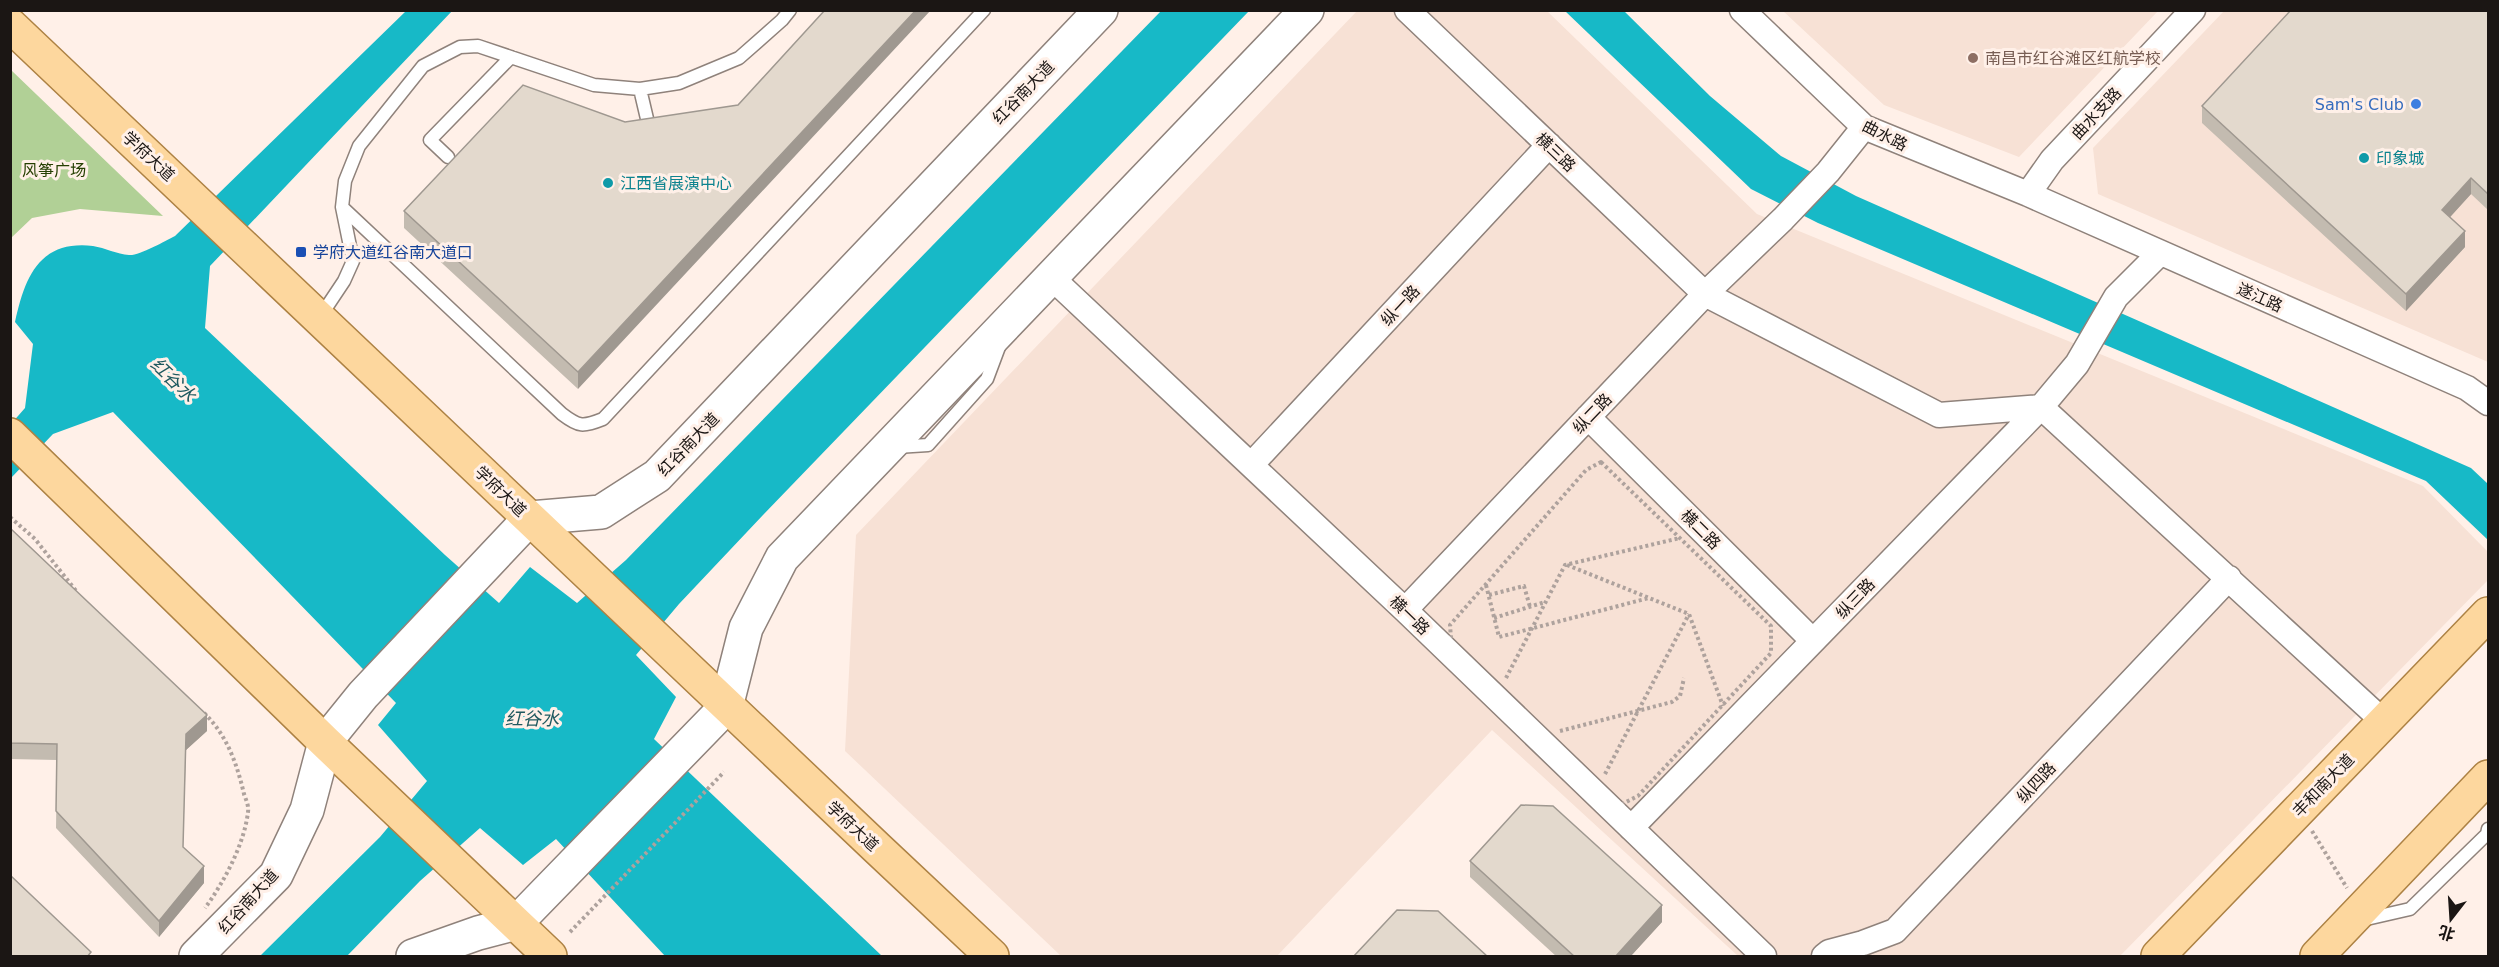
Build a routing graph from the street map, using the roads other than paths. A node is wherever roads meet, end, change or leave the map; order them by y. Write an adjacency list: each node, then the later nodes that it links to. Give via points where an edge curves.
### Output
1 (790, 10): 10 (lane, via 739,58 679,83)
2 (984, 10): 16 (lane, via 603,419 587,426 574,424 562,414)
3 (1101, 10): 26 (main road, 红谷南大道, via 657,476 601,512)
4 (1307, 10): 18 (main road)
5 (1407, 10): 13 (street, 横三路)
6 (1742, 10): 12 (street, 曲水路)
7 (2193, 10): 15 (street, 曲水支路, via 2052,160)
8 (10, 25): 20 (main road, 学府大道)
9 (511, 57): 10 (lane, via 594,85); 14 (lane, via 430,140); 16 (lane, via 478,46 460,47 423,66 359,146 345,182)
10 (640, 89): 11 (lane)
11 (648, 123)
12 (1864, 127): 15 (street, 曲水路); 19 (street, 纵二路, via 1828,172)
13 (1549, 145): 19 (street, 横三路); 25 (street, 纵一路)
14 (448, 156)
15 (2028, 194): 17 (street, 遂江路)
16 (342, 207): 20 (lane, via 353,261)
17 (2160, 253): 21 (street, 遂江路, via 2467,388); 22 (street, 纵三路, via 2116,297 2077,364)
18 (1051, 277): 25 (street, 横一路); 31 (main road, via 782,558 746,628)
19 (1705, 294): 22 (street, 横三路, via 1939,415); 23 (street, 纵二路)
20 (320, 317): 26 (main road, 学府大道)
21 (2488, 403)
22 (2041, 407): 27 (street); 30 (street, 纵三路)
23 (1588, 417): 28 (street, 纵二路); 30 (street, 横二路)
24 (10, 435): 33 (main road)
25 (1251, 465): 28 (street, 横一路)
26 (530, 518): 31 (main road, 学府大道); 33 (main road, 红谷南大道, via 363,695)
27 (2229, 578): 32 (street); 44 (street, 纵四路, via 1895,931 1828,952)
28 (1405, 610): 35 (street, 横一路)
29 (2488, 614): 32 (main road, 丰和南大道)
30 (1813, 641): 35 (street, 纵三路, via 1727,715)
31 (726, 707): 38 (main road); 42 (main road, 学府大道)
32 (2384, 721): 45 (main road, 丰和南大道)
33 (325, 742): 38 (main road); 40 (main road, 红谷南大道, via 307,810 276,875)
34 (2488, 777): 37 (main road)
35 (1631, 828): 43 (street, 横一路)
36 (2488, 829): 37 (lane, via 2410,909)
37 (2355, 916): 46 (main road)
38 (516, 923): 39 (main road); 41 (main road)
39 (560, 944)
40 (196, 957)
41 (413, 957)
42 (992, 957)
43 (1764, 957)
44 (1824, 957)
45 (2158, 957)
46 (2317, 957)

